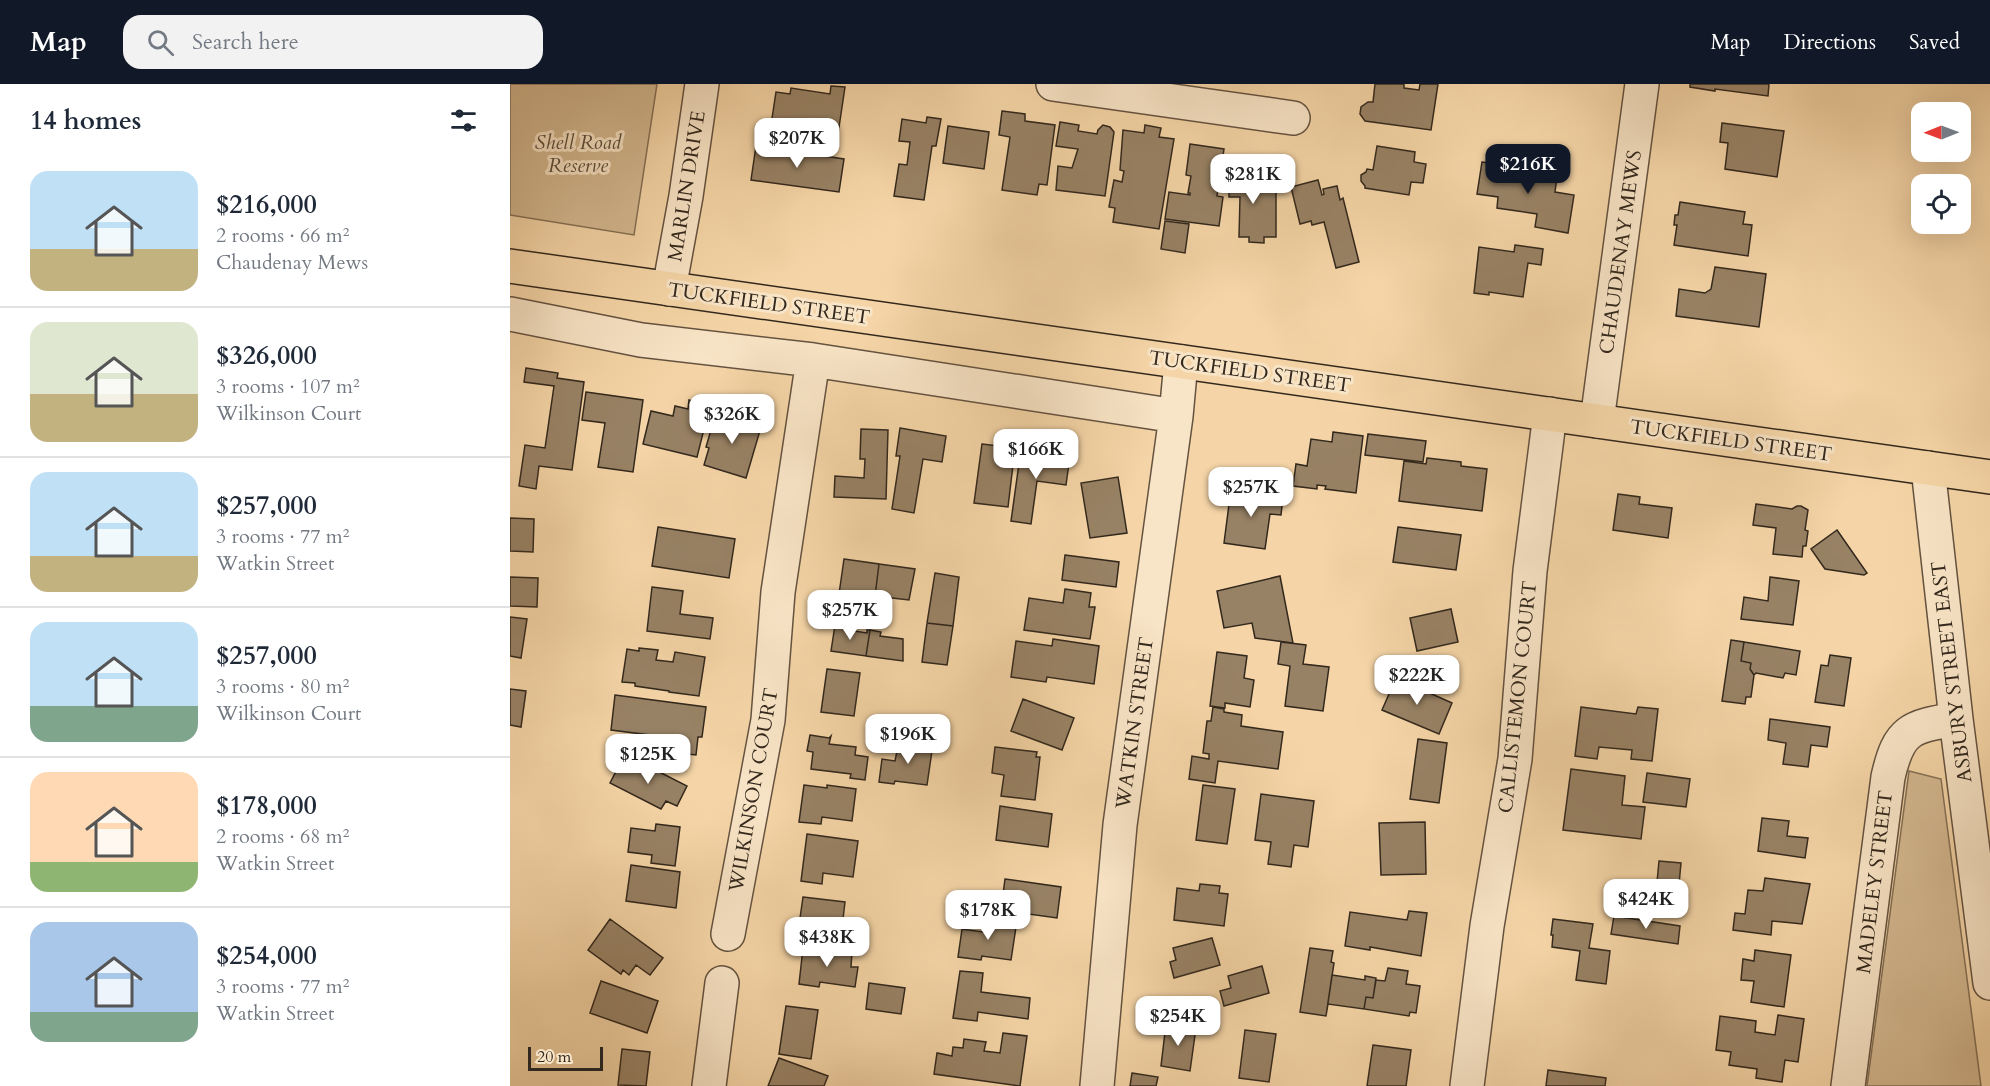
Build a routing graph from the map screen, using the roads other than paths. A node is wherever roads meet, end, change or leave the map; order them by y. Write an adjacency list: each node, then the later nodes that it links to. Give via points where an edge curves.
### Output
1 (702, 84): 6 (street, MARLIN DRIVE)
2 (1053, 84): 4 (street)
3 (1642, 84): 12 (street, CHAUDENAY MEWS)
4 (1293, 118)
5 (510, 266): 6 (main road, TUCKFIELD STREET)
6 (669, 289): 9 (main road, TUCKFIELD STREET)
7 (510, 314): 8 (street, via 641,340)
8 (813, 360): 11 (street); 16 (street, WILKINSON COURT, via 778,592 768,720)
9 (1181, 362): 10 (main road, TUCKFIELD STREET); 11 (street, WATKIN STREET)
10 (1550, 414): 12 (main road, TUCKFIELD STREET); 21 (street, CALLISTEMON COURT, via 1530,571 1515,759 1487,926)
11 (1176, 416): 20 (street, WATKIN STREET, via 1120,825)
12 (1597, 421): 13 (main road, TUCKFIELD STREET)
13 (1928, 468): 14 (main road, TUCKFIELD STREET); 15 (street, ASBURY STREET EAST)
14 (1990, 477)
15 (1956, 719): 18 (street, ASBURY STREET EAST); 22 (street, MADELEY STREET, via 1921,725 1905,736 1893,753)
16 (728, 934)
17 (722, 983): 19 (street)
18 (1990, 983)
19 (709, 1086)
20 (1097, 1086)
21 (1467, 1086)
22 (1848, 1086)

